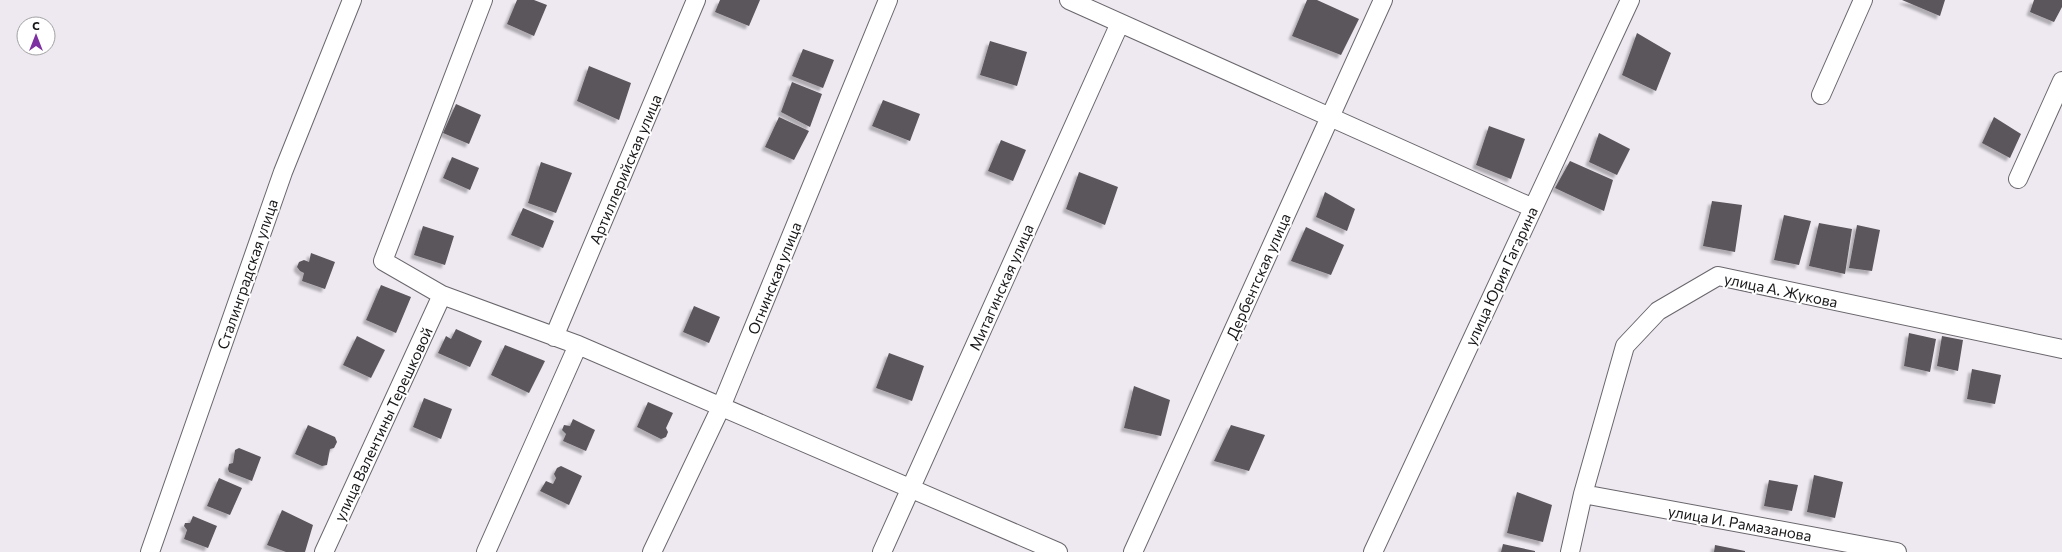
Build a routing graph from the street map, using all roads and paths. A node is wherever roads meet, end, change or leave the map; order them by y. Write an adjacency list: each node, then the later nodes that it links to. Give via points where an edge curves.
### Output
1 (352, 0): 23 (street, Сталинградская улица, via 283,172)
2 (484, 0): 16 (street, via 383,261)
3 (696, 0): 17 (street, Артиллерийская улица)
4 (888, 0): 20 (street, Огнинская улица)
5 (1069, 0): 9 (street)
6 (1383, 0): 13 (street, Дербентская улица)
7 (1630, 0): 15 (street, улица Юрия Гагарина)
8 (1863, 0): 12 (street)
9 (1089, 4): 10 (street)
10 (1120, 23): 13 (street); 21 (street, Митагинская улица)
11 (2062, 81): 14 (street)
12 (1821, 95)
13 (1330, 117): 15 (street); 29 (street, Дербентская улица)
14 (2018, 179)
15 (1533, 208): 30 (street, улица Юрия Гагарина)
16 (442, 295): 17 (street); 24 (street, улица Валентины Терешковой)
17 (554, 337): 18 (street)
18 (578, 345): 20 (street); 25 (street)
19 (2062, 349): 22 (street, улица А. Жукова, via 1718,276 1658,311 1625,346)
20 (721, 407): 21 (street); 26 (street, Огнинская улица)
21 (911, 489): 27 (street, Митагинская улица); 28 (street)
22 (1583, 494): 31 (street, улица А. Жукова); 32 (street, улица И. Рамазанова)
23 (150, 552)
24 (324, 552)
25 (486, 552)
26 (652, 552)
27 (882, 552)
28 (1058, 552)
29 (1133, 552)
30 (1373, 552)
31 (1570, 552)
32 (1898, 552)

